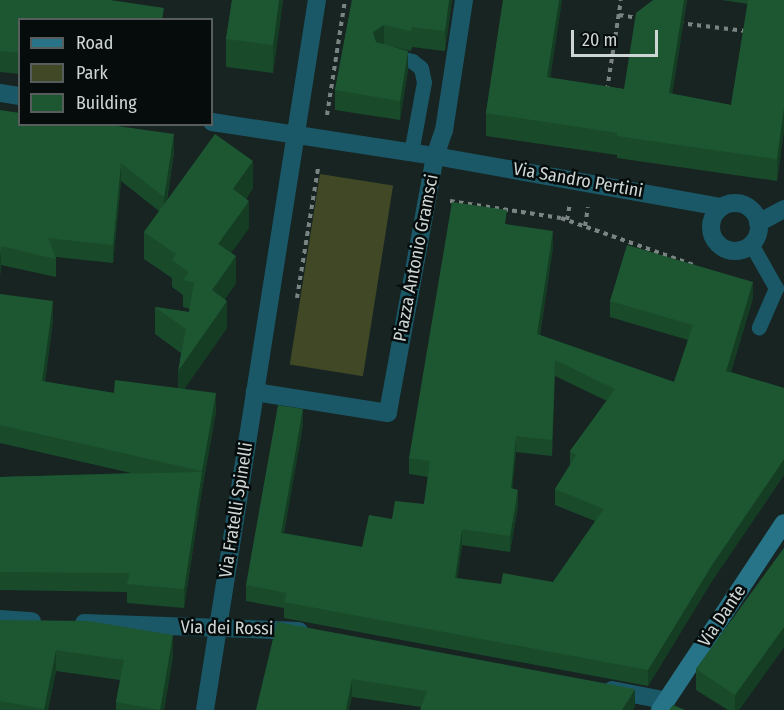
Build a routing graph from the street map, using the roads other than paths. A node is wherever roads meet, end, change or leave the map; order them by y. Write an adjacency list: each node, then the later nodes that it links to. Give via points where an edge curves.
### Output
1 (317, 0): 7 (street)
2 (464, 0): 9 (street, via 444,130)
3 (382, 54): 8 (lane, via 412,60 421,68 424,82)
4 (0, 93): 5 (street)
5 (18, 96)
6 (213, 122): 7 (street, Piazza Antonio Gramsci)
7 (294, 133): 8 (street, Piazza Antonio Gramsci); 15 (street)
8 (411, 153): 9 (street, Piazza Antonio Gramsci)
9 (435, 156): 10 (street, Via Sandro Pertini); 15 (street, Piazza Antonio Gramsci, via 388,413)
10 (721, 207): 12 (street, Via Sandro Pertini, via 744,205); 13 (street, via 711,227 716,242 737,251)
11 (784, 209): 12 (street)
12 (758, 223): 13 (street)
13 (751, 244): 14 (lane, via 776,288)
14 (759, 327)
15 (255, 392): 20 (street, Via Fratelli Spinelli)
16 (784, 522): 23 (main road, Via Dante)
17 (0, 620): 18 (street)
18 (47, 621)
19 (71, 622): 20 (street, Via dei Rossi)
20 (217, 628): 21 (street, Via dei Rossi, via 283,628); 24 (street, Via Fratelli Spinelli)
21 (316, 634)
22 (599, 687): 23 (street)
23 (661, 705)
24 (205, 710)

